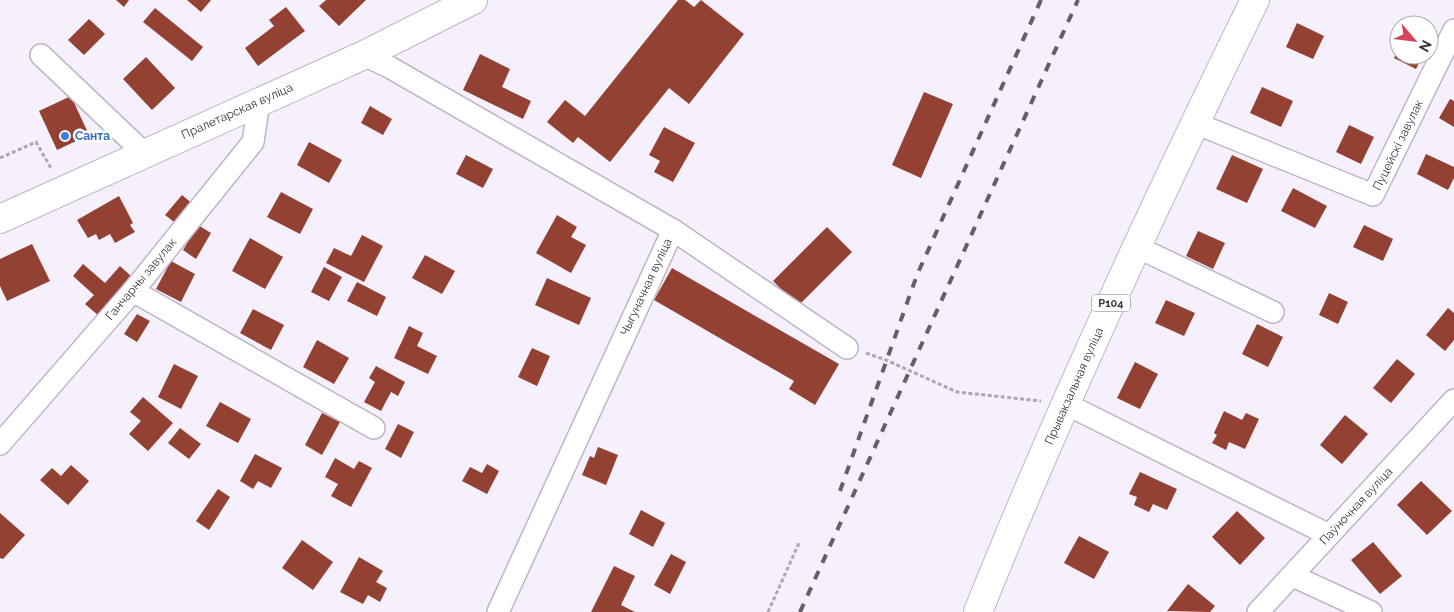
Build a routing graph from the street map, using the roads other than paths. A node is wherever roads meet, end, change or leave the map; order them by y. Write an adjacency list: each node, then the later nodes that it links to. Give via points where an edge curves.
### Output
1 (473, 0): 5 (main road, Пралетарская вуліца)
2 (1255, 0): 7 (main road, Прывакзальная вуліца / Р104)
3 (1454, 30): 7 (street, Пуцейскі завулак, via 1373,195)
4 (41, 54): 8 (street)
5 (364, 54): 6 (main road, Пралетарская вуліца); 10 (street, Чыгуначная вуліца)
6 (259, 102): 8 (main road, Пралетарская вуліца); 12 (street, Ганчарны завулак, via 253,142)
7 (1195, 123): 11 (main road, Прывакзальная вуліца / Р104)
8 (144, 153): 9 (main road, Пралетарская вуліца)
9 (0, 219)
10 (672, 230): 14 (street); 21 (street, Чыгуначная вуліца)
11 (1137, 247): 13 (street); 16 (main road, Прывакзальная вуліца / Р104)
12 (133, 291): 17 (street); 18 (street, Ганчарны завулак)
13 (1273, 312)
14 (847, 348)
15 (1454, 400): 19 (street, Паўночная вуліца)
16 (1066, 404): 19 (street); 22 (main road, Прывакзальная вуліца / Р104)
17 (374, 428)
18 (0, 444)
19 (1328, 535): 20 (street, Паўночная вуліца)
20 (1293, 576): 23 (street, Паўночная вуліца); 24 (street)
21 (498, 612)
22 (978, 612)
23 (1258, 612)
24 (1371, 612)

